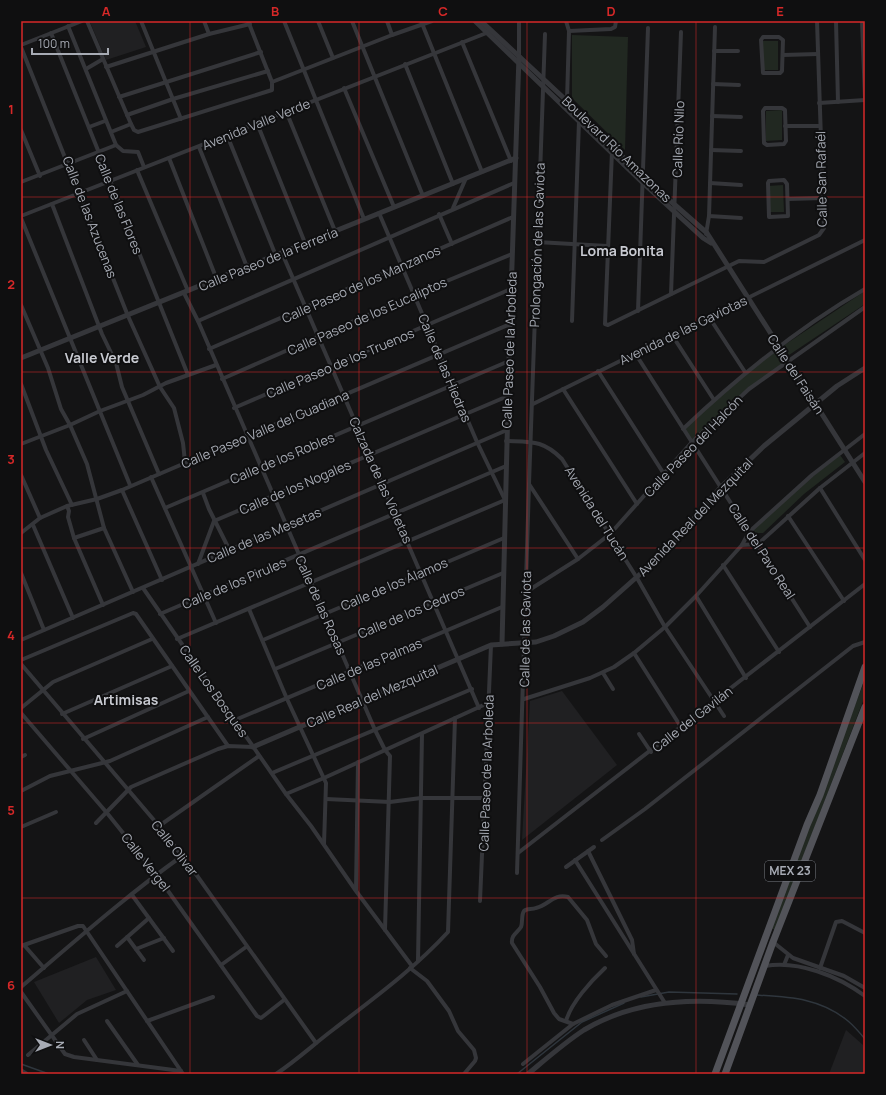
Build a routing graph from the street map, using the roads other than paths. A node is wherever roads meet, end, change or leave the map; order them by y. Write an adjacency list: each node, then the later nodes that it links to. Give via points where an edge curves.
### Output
1 (82, 21): 20 (street)
2 (87, 21): 42 (street)
3 (141, 21): 33 (street)
4 (204, 21): 27 (street)
5 (284, 21): 47 (street)
6 (318, 21): 41 (street)
7 (352, 21): 32 (street)
8 (387, 21): 29 (street)
9 (432, 21): 19 (street)
10 (475, 21): 24 (street)
11 (481, 21): 24 (street)
12 (519, 21): 40 (street)
13 (566, 21): 23 (street)
14 (616, 21): 23 (street, via 611,29)
15 (817, 21): 38 (street, Calle San Rafaél)
16 (836, 21): 62 (street)
17 (862, 21): 60 (street)
18 (249, 23): 27 (street); 36 (street)
19 (422, 23): 29 (street); 37 (street)
20 (68, 26): 26 (street); 46 (street)
21 (715, 27): 34 (street)
22 (648, 28): 94 (street)
23 (569, 31): 61 (street)
24 (490, 32): 30 (street, Avenida Valle Verde); 40 (street, Boulevard Río Amazonas); 43 (street, Boulevard Río Amazonas)
25 (681, 32): 108 (street, Calle Río Nilo)
26 (51, 33): 31 (street); 76 (street, Calle de las Flores)
27 (209, 34): 33 (street)
28 (545, 34): 50 (street, Prolongación de las Gaviota)
29 (392, 35): 32 (street)
30 (462, 42): 37 (street, Avenida Valle Verde); 88 (street)
31 (21, 46): 89 (street, Calle de las Azucenas)
32 (363, 46): 41 (street); 49 (street)
33 (154, 51): 45 (street); 51 (street)
34 (714, 51): 35 (street); 53 (street)
35 (738, 51)
36 (261, 52): 48 (street); 51 (street)
37 (434, 53): 44 (street, Avenida Valle Verde); 92 (street)
38 (818, 54): 39 (street); 63 (street, Calle San Rafaél)
39 (783, 55): 39 (street, via 781,38 762,38 763,73 781,72)
40 (519, 56): 43 (street, Calle Paseo de la Arboleda); 50 (street, Boulevard Río Amazonas)
41 (333, 58): 47 (street)
42 (103, 59): 45 (street); 46 (street)
43 (519, 63): 54 (street, Boulevard Río Amazonas); 88 (street, Calle Paseo de la Arboleda)
44 (405, 64): 49 (street, Avenida Valle Verde); 101 (street)
45 (106, 66): 57 (street)
46 (86, 69): 71 (street)
47 (305, 70): 52 (street); 59 (street)
48 (268, 71): 52 (street); 58 (street)
49 (375, 76): 56 (street, Avenida Valle Verde); 104 (street)
50 (543, 78): 54 (street, Prolongación de las Gaviota); 61 (street, Boulevard Río Amazonas)
51 (166, 81): 57 (street); 58 (street)
52 (272, 82): 69 (street, via 272,90)
53 (713, 84): 55 (street); 67 (street)
54 (543, 85): 70 (street, Boulevard Río Amazonas); 124 (street, Prolongación de las Gaviota)
55 (739, 85)
56 (344, 88): 59 (street, Avenida Valle Verde); 109 (street)
57 (119, 96): 66 (street)
58 (173, 99): 66 (street); 69 (street)
59 (316, 99): 64 (street, Avenida Valle Verde); 118 (street)
60 (865, 99): 62 (street)
61 (567, 101): 65 (street, Boulevard Río Amazonas)
62 (838, 102): 63 (street)
63 (819, 103): 75 (street, Calle San Rafaél)
64 (286, 111): 72 (street, Avenida Valle Verde); 119 (street)
65 (579, 114): 70 (street); 80 (street, Boulevard Río Amazonas)
66 (127, 115): 73 (street)
67 (712, 116): 68 (street); 83 (street)
68 (740, 117)
69 (181, 119): 73 (street, via 135,132)
70 (579, 120): 86 (street, Boulevard Río Amazonas); 128 (street)
71 (105, 121): 76 (street); 78 (street)
72 (257, 123): 79 (street, Avenida Valle Verde); 125 (street)
73 (131, 124): 78 (street)
74 (785, 126): 74 (street, via 784,108 764,109 765,145 785,143); 75 (street)
75 (820, 126): 105 (street, Calle San Rafaél)
76 (89, 127): 85 (street, Calle de las Flores)
77 (21, 130): 93 (street)
78 (111, 132): 81 (street)
79 (227, 135): 82 (street, Avenida Valle Verde); 132 (street)
80 (611, 144): 86 (street); 94 (street, Boulevard Río Amazonas)
81 (116, 145): 85 (street); 90 (street, via 123,150 138,152)
82 (199, 147): 87 (street, Avenida Valle Verde); 134 (street)
83 (711, 150): 84 (street); 100 (street)
84 (741, 151)
85 (98, 152): 89 (street); 96 (street, Calle de las Flores)
86 (612, 152): 99 (street, Boulevard Río Amazonas); 129 (street)
87 (168, 158): 90 (street, Avenida Valle Verde); 137 (street)
88 (513, 159): 92 (street, Calle Paseo de la Ferrería); 98 (street, Calle Paseo de la Arboleda)
89 (69, 164): 93 (street); 103 (street, Calle de las Azucenas)
90 (144, 167): 91 (street, Avenida Valle Verde)
91 (138, 170): 96 (street, Avenida Valle Verde); 140 (street, Calle de las Rosas)
92 (482, 172): 95 (street, Calle Paseo de la Ferrería)
93 (40, 176): 97 (street)
94 (643, 177): 99 (street); 108 (street, Boulevard Río Amazonas)
95 (466, 178): 101 (street, Calle Paseo de la Ferrería); 110 (street)
96 (109, 181): 103 (street, Avenida Valle Verde); 144 (street, Calle de las Flores)
97 (21, 182)
98 (514, 183): 110 (street); 116 (street, Calle Paseo de la Arboleda)
99 (643, 183): 111 (street, Boulevard Río Amazonas); 148 (street)
100 (710, 183): 102 (street); 114 (street)
101 (453, 184): 104 (street, Calle Paseo de la Ferrería)
102 (741, 185)
103 (80, 193): 107 (street, Avenida Valle Verde); 149 (street, Calle de las Azucenas)
104 (423, 196): 109 (street, Calle Paseo de la Ferrería)
105 (823, 198): 106 (street); 135 (street, Calle San Rafaél, via 824,228 818,235 764,262 743,261)
106 (788, 199): 106 (street, via 784,180 769,181 769,217 788,216)
107 (52, 204): 115 (street, Avenida Valle Verde); 155 (street)
108 (676, 205): 111 (street, Calle Río Nilo); 120 (street, Boulevard Río Amazonas)
109 (394, 207): 112 (street, Calle Paseo de la Ferrería)
110 (453, 208): 113 (street)
111 (675, 212): 122 (street, Boulevard Río Amazonas); 141 (street, Calle Río Nilo)
112 (379, 213): 118 (street, Calle Paseo de la Ferrería); 121 (street, Calle de las Hiedras)
113 (439, 214): 121 (street); 127 (street)
114 (709, 216): 117 (street); 120 (street)
115 (21, 217): 158 (street)
116 (513, 217): 127 (street, Calle Paseo de los Manzanos); 131 (street, Calle Paseo de la Arboleda)
117 (741, 218)
118 (364, 219): 119 (street, Calle Paseo de la Ferrería)
119 (335, 231): 125 (street, Calle Paseo de la Ferrería)
120 (707, 233): 122 (street); 126 (street, Boulevard Río Amazonas)
121 (389, 237): 133 (street, Calle de las Hiedras); 136 (street)
122 (703, 238): 126 (street, Boulevard Río Amazonas)
123 (865, 240): 143 (street, Avenida de las Gaviotas)
124 (537, 242): 128 (street); 182 (street, Prolongación de las Gaviota)
125 (305, 243): 130 (street, Calle Paseo de la Ferrería)
126 (712, 243): 135 (street, Boulevard Río Amazonas)
127 (452, 244): 133 (street, Calle Paseo de los Manzanos)
128 (574, 244): 129 (street); 152 (street)
129 (607, 246): 148 (street, Calle San Rafaél, via 606,324)
130 (282, 253): 132 (street, Calle Paseo de la Ferrería); 136 (street, Calzada de las Violetas)
131 (512, 254): 138 (street, Calle Paseo de la Arboleda); 142 (street, Calle Paseo de los Eucaliptos)
132 (276, 256): 134 (street, Calle Paseo de la Ferrería)
133 (402, 266): 142 (street, Calle de las Hiedras); 147 (street, Calle Paseo de los Manzanos)
134 (247, 267): 137 (street, Calle Paseo de la Ferrería)
135 (727, 267): 141 (street, Calle San Rafaél); 143 (street, Calle del Faisán)
136 (293, 279): 147 (street, Calzada de las Violetas); 151 (street)
137 (216, 280): 140 (street, Calle Paseo de la Ferrería)
138 (511, 289): 153 (street, Calle Paseo de la Arboleda); 154 (street, Calle Paseo de los Truenos)
139 (865, 289): 159 (street, Calle Paseo del Halcón)
140 (186, 292): 144 (street, Calle Paseo de la Ferrería); 151 (street, Calle de las Rosas)
141 (671, 294): 148 (street, Calle San Rafaél)
142 (413, 295): 154 (street, Calle de las Hiedras); 157 (street, Calle Paseo de los Eucaliptos)
143 (747, 298): 150 (street, Avenida de las Gaviotas); 159 (street, Calle del Faisán)
144 (158, 304): 149 (street, Calle Paseo de la Ferrería); 172 (street, Calle de las Flores)
145 (21, 305): 161 (street)
146 (865, 307): 166 (street, Calle Paseo del Halcón)
147 (306, 308): 157 (street, Calzada de las Violetas); 160 (street, Calle Paseo de los Manzanos)
148 (638, 311)
149 (128, 316): 155 (street, Calle Paseo de la Ferrería); 176 (street, Calle de las Azucenas)
150 (709, 317): 156 (street, Avenida de las Gaviotas); 171 (street)
151 (198, 321): 160 (street, Calle de las Rosas)
152 (572, 321)
153 (510, 324): 163 (street, Calle Paseo Valle del Guadiana); 165 (street, Calle Paseo de la Arboleda)
154 (427, 325): 163 (street, Calle de las Hiedras); 168 (street, Calle Paseo de los Truenos)
155 (99, 327): 158 (street, Calle Paseo de la Ferrería); 180 (street, via 116,363 122,387)
156 (672, 335): 162 (street, Avenida de las Gaviotas); 181 (street)
157 (317, 337): 168 (street, Calzada de las Violetas); 173 (street, Calle Paseo de los Eucaliptos)
158 (69, 339): 161 (street, Calle Paseo de la Ferrería); 185 (street)
159 (778, 346): 166 (street, Calle del Faisán); 171 (street, Calle Paseo del Halcón)
160 (209, 349): 167 (street, Calle de las Rosas)
161 (40, 351): 164 (street, Calle Paseo de la Ferrería); 187 (street, via 61,410)
162 (635, 353): 170 (street, Avenida de las Gaviotas); 189 (street, Calle del Pavo Real)
163 (440, 355): 175 (street, Calle de las Hiedras); 178 (street, Calle Paseo Valle del Guadiana)
164 (21, 358)
165 (509, 361): 175 (street, Calle de los Robles); 179 (street, Calle Paseo de la Arboleda)
166 (787, 361): 183 (street, Calle del Faisán); 197 (street, Calle Paseo del Halcón, via 749,389)
167 (216, 366): 172 (street); 173 (street, Calle de las Rosas)
168 (331, 366): 178 (street, Calzada de las Violetas); 184 (street, Calle Paseo de los Truenos)
169 (865, 368): 183 (street, Avenida Real del Mezquital)
170 (598, 372): 177 (street, Avenida de las Gaviotas); 208 (street)
171 (745, 372): 181 (street, Calle Paseo del Halcón)
172 (188, 375): 176 (street)
173 (222, 378): 184 (street, Calle de las Rosas)
174 (21, 384): 192 (street)
175 (452, 385): 186 (street, Calle de las Hiedras); 188 (street, Calle de los Robles)
176 (160, 387): 180 (street); 202 (street, Calle de las Azucenas, via 174,408)
177 (564, 389): 182 (street, Avenida de las Gaviotas); 222 (street)
178 (344, 396): 188 (street, Calzada de las Violetas); 193 (street, Calle Paseo Valle del Guadiana)
179 (508, 396): 186 (street, Calle de los Nogales); 190 (street, Calle Paseo de la Arboleda)
180 (129, 400): 185 (street); 207 (street)
181 (714, 400): 189 (street, Calle Paseo del Halcón)
182 (533, 404): 196 (street, Calle de las Gaviota)
183 (815, 404): 199 (street, Calle del Faisán); 215 (street, Avenida Real del Mezquital, via 764,446)
184 (234, 408): 193 (street, Calle de las Rosas)
185 (100, 411): 187 (street); 213 (street)
186 (465, 414): 195 (street, Calle de las Hiedras); 201 (street, Calle de los Nogales)
187 (70, 425): 192 (street); 220 (street, via 87,464)
188 (356, 426): 201 (street, Calzada de las Violetas); 205 (street, Calle de los Robles)
189 (683, 428): 197 (street, Calle del Pavo Real)
190 (507, 430): 194 (street, Calle Paseo de la Arboleda); 195 (street, Calle de las Mesetas)
191 (865, 434): 199 (street)
192 (41, 436): 198 (street); 223 (street)
193 (248, 438): 202 (street, Calle Paseo Valle del Guadiana); 205 (street, Calle de las Rosas)
194 (506, 441): 196 (street, Avenida del Tucán); 204 (street, Calle Paseo de la Arboleda)
195 (477, 442): 206 (street, Calle de las Hiedras); 214 (street, Calle de las Mesetas)
196 (531, 442): 212 (street, Calle de las Gaviota); 235 (street, Avenida del Tucán, via 548,446 562,459)
197 (692, 442): 208 (street, Calle Paseo del Halcón); 215 (street, Calle del Pavo Real)
198 (21, 444)
199 (844, 449): 203 (street, Calle del Faisán); 233 (street)
200 (865, 453): 203 (street)
201 (369, 455): 214 (street, Calzada de las Violetas); 219 (street, Calle de los Nogales)
202 (185, 462): 207 (street, Calle Paseo Valle del Guadiana)
203 (852, 462): 211 (street, Calle del Faisán); 216 (street)
204 (506, 466): 206 (street, Calle de los Pirules); 221 (street, Calle Paseo de la Arboleda)
205 (261, 467): 218 (street, Calle de los Robles, via 209,488); 219 (street, Calle de las Rosas)
206 (490, 472): 221 (street, Calle de las Hiedras); 226 (street, Calle de los Pirules)
207 (159, 474): 210 (street, Calle Paseo Valle del Guadiana)
208 (664, 474): 222 (street, Calle Paseo del Halcón)
209 (21, 476): 228 (street)
210 (151, 477): 213 (street, Calle Paseo Valle del Guadiana); 225 (street)
211 (865, 482)
212 (529, 484): 243 (street); 257 (street, Calle de las Gaviota)
213 (130, 485): 217 (street, Calle Paseo Valle del Guadiana)
214 (381, 485): 226 (street, Calzada de las Violetas); 231 (street, Calle de las Mesetas)
215 (721, 488): 233 (street, Calle del Pavo Real); 251 (street, Avenida Real del Mezquital, via 665,552)
216 (820, 488): 227 (street); 244 (street)
217 (122, 490): 220 (street, Calle Paseo Valle del Guadiana); 252 (street)
218 (203, 493): 225 (street, Calle de los Robles); 229 (street)
219 (273, 496): 229 (street, Calle de los Nogales); 231 (street, Calle de las Rosas)
220 (97, 499): 223 (street, Calle Paseo Valle del Guadiana); 232 (street)
221 (505, 500): 237 (street, Calle Paseo de la Arboleda); 238 (street)
222 (636, 504): 235 (street, Calle Paseo del Halcón)
223 (72, 505): 224 (street, Calle Paseo Valle del Guadiana)
224 (67, 506): 228 (street, Calle Paseo Valle del Guadiana); 236 (street)
225 (165, 508): 247 (street)
226 (394, 514): 238 (street, Calzada de las Violetas); 242 (street, Calle de los Pirules)
227 (788, 516): 239 (street); 260 (street)
228 (40, 518): 230 (street, Calle Paseo Valle del Guadiana)
229 (214, 521): 241 (street); 245 (street)
230 (33, 525): 234 (street, Calle Paseo Valle del Guadiana); 267 (street)
231 (286, 526): 241 (street, Calle de las Mesetas); 242 (street, Calle de las Rosas)
232 (104, 528): 236 (street); 256 (street)
233 (749, 532): 239 (street, Calle del Pavo Real); 240 (street)
234 (21, 534)
235 (610, 534): 243 (street, Calle Paseo del Halcón); 251 (street, Avenida del Tucán)
236 (74, 538): 262 (street)
237 (504, 538): 248 (street, Calle de los Álamos); 250 (street, Calle Paseo de la Arboleda)
238 (408, 542): 248 (street, Calzada de las Violetas); 253 (street)
239 (758, 544): 240 (street); 270 (street, Calle del Pavo Real)
240 (742, 545): 246 (street)
241 (229, 549): 245 (street, Calle de las Mesetas)
242 (298, 555): 253 (street, Calle de las Rosas); 258 (street, Calle de los Pirules)
243 (578, 559): 257 (street, Calle Paseo del Halcón)
244 (865, 560)
245 (198, 564): 247 (street, Calle de las Mesetas)
246 (723, 565): 259 (street); 282 (street)
247 (190, 567): 252 (street, Calle de las Mesetas); 258 (street)
248 (421, 572): 261 (street, Calzada de las Violetas); 266 (street, Calle de los Álamos)
249 (21, 573): 271 (street)
250 (503, 573): 261 (street, Calle de los Cedros); 263 (street, Calle Paseo de la Arboleda)
251 (637, 578): 269 (street, Avenida del Tucán); 280 (street, Avenida Real del Mezquital, via 583,622 554,636)
252 (162, 580): 255 (street, Calle de las Mesetas)
253 (310, 582): 264 (street); 266 (street, Calle de las Rosas)
254 (865, 584): 260 (street, Calle del Gavilán)
255 (143, 588): 256 (street, Calle de las Mesetas); 265 (street, Calle Los Bosques)
256 (133, 592): 262 (street, Calle de las Mesetas)
257 (526, 592): 280 (street, Calle de las Gaviota)
258 (203, 596): 265 (street, Calle de los Pirules); 268 (street)
259 (696, 596): 269 (street); 292 (street)
260 (844, 601): 270 (street, Calle del Gavilán)
261 (433, 602): 272 (street, Calzada de las Violetas); 278 (street, Calle de los Cedros)
262 (103, 605): 267 (street, Calle de las Mesetas)
263 (502, 607): 272 (street, Calle de las Palmas); 279 (street, Calle Paseo de la Arboleda)
264 (249, 609): 268 (street); 276 (street)
265 (160, 614): 274 (street, Calle Los Bosques)
266 (324, 614): 276 (street, Calle de los Álamos); 278 (street, Calle de las Rosas)
267 (73, 618): 271 (street, Calle de las Mesetas)
268 (216, 623): 274 (street)
269 (665, 627): 283 (street); 300 (street, Avenida del Tucán)
270 (810, 627): 282 (street, Calle del Gavilán)
271 (44, 630): 275 (street, Calle de las Mesetas)
272 (446, 631): 285 (street, Calzada de las Violetas); 290 (street, Calle de las Palmas)
273 (152, 639): 284 (street, via 133,613); 287 (street); 294 (street, via 53,682)
274 (177, 639): 310 (street, Calle Los Bosques)
275 (21, 640)
276 (263, 640): 289 (street)
277 (865, 642): 342 (street, via 853,646 646,809)
278 (337, 643): 289 (street, Calle de los Cedros); 290 (street, Calle de las Rosas)
279 (502, 644): 280 (street, Avenida Real del Mezquital); 281 (street, Avenida Real del Mezquital)
280 (524, 644): 298 (street, Calle de las Gaviota)
281 (491, 646): 285 (street, Calle Real del Mezquital); 301 (street, Calle Paseo de la Arboleda)
282 (779, 652): 292 (street, Calle del Gavilán)
283 (634, 653): 291 (street); 312 (street)
284 (21, 660)
285 (458, 660): 293 (street, Calzada de las Violetas); 299 (street, Calle Real del Mezquital)
286 (21, 664): 294 (street, Calle Olivar)
287 (172, 666): 296 (street); 306 (street)
288 (865, 667): 361 (main road, MEX 23, via 807,825)
289 (275, 669): 297 (street)
290 (350, 672): 297 (street, Calle de las Palmas); 299 (street, Calle de las Rosas)
291 (603, 673): 295 (street); 298 (street)
292 (746, 678): 300 (street, Calle del Gavilán)
293 (472, 689): 304 (street, Calzada de las Violetas); 313 (street)
294 (42, 690): 303 (street); 306 (street, Calle Olivar)
295 (613, 690)
296 (189, 691): 308 (street); 316 (street)
297 (287, 698): 310 (street, Calle de las Palmas); 311 (street)
298 (524, 699): 346 (street, Calle de las Gaviota)
299 (362, 700): 311 (street, Calle Real del Mezquital); 313 (street, Calle de las Rosas)
300 (714, 702): 307 (street, Avenida del Tucán); 312 (street, Calle del Gavilán)
301 (488, 703): 304 (street); 333 (street, Calle Paseo de la Arboleda)
302 (865, 707): 361 (main road, MEX 23)
303 (21, 708)
304 (479, 708): 309 (street)
305 (21, 713): 325 (street, Calle Vergel)
306 (62, 714): 316 (street, Calle Olivar)
307 (724, 716)
308 (208, 717): 317 (street); 324 (street)
309 (455, 718): 314 (street); 332 (street)
310 (235, 720): 318 (street, Calle Los Bosques)
311 (301, 726): 318 (street, Calle Real del Mezquital); 321 (street)
312 (681, 727): 320 (street, Calle del Gavilán)
313 (375, 730): 319 (street, Calle de las Rosas); 321 (street)
314 (422, 734): 319 (street); 331 (street)
315 (640, 734): 320 (street)
316 (83, 739): 324 (street, Calle Olivar)
317 (228, 746): 318 (street); 328 (street)
318 (253, 747): 322 (street, Calle Los Bosques)
319 (385, 750): 323 (street); 336 (street, Calle de las Rosas, via 391,759)
320 (651, 752): 346 (street, Calle del Gavilán)
321 (313, 755): 326 (street); 327 (street)
322 (259, 756): 326 (street, Calle Los Bosques); 340 (street)
323 (358, 762): 327 (street); 335 (street)
324 (104, 763): 325 (street); 328 (street, Calle Olivar)
325 (70, 772): 329 (street, via 50,776); 338 (street, Calle Vergel)
326 (272, 773): 330 (street, Calle Los Bosques)
327 (324, 778): 330 (street); 334 (street, via 327,788)
328 (128, 790): 338 (street); 340 (street, Calle Olivar)
329 (21, 791)
330 (286, 794): 343 (street, Calle Los Bosques)
331 (422, 798): 332 (street); 336 (street); 371 (street)
332 (454, 798): 333 (street); 371 (street, via 448,932)
333 (484, 798): 354 (street, Calle Paseo de la Arboleda)
334 (326, 799): 335 (street); 343 (street)
335 (358, 800): 336 (street); 352 (street)
336 (390, 802): 357 (street, Calle de las Rosas)
337 (56, 812): 341 (street)
338 (107, 813): 339 (street); 351 (street, Calle Vergel)
339 (96, 823)
340 (159, 826): 347 (street, Calle Olivar)
341 (21, 827)
342 (602, 840)
343 (324, 844): 352 (street, Calle Los Bosques)
344 (594, 847): 345 (street)
345 (588, 851): 348 (street); 367 (street, via 632,940)
346 (518, 853): 350 (street, Calle de las Gaviota)
347 (182, 856): 351 (street); 364 (street, Calle Olivar)
348 (575, 860): 349 (street); 367 (street)
349 (566, 867)
350 (517, 873)
351 (156, 874): 353 (street); 373 (street, Calle Vergel)
352 (356, 891): 357 (street, Calle Los Bosques)
353 (132, 895): 355 (street); 356 (street)
354 (480, 901)
355 (149, 918): 359 (street); 360 (street)
356 (86, 930): 362 (street, via 83,926 78,926); 379 (street); 384 (street)
357 (385, 930): 377 (street, Calle Los Bosques)
358 (865, 933): 376 (street, via 842,920 837,920)
359 (127, 937): 363 (street); 365 (street)
360 (164, 938): 365 (street); 366 (street)
361 (770, 940): 368 (street); 375 (main road, MEX 23); 391 (main road, MEX 23)
362 (23, 946): 379 (street)
363 (117, 946)
364 (246, 947): 373 (street); 389 (street, Calle Olivar)
365 (136, 949): 370 (street)
366 (173, 951)
367 (634, 954): 386 (street)
368 (788, 955): 372 (street); 374 (street)
369 (606, 956): 395 (street, via 596,944 587,920 568,897 554,898 523,913 520,928 512,936 512,943 554,1014)
370 (144, 960)
371 (418, 962): 377 (street)
372 (802, 962): 376 (street); 378 (street)
373 (221, 965): 389 (street, Calle Vergel, via 256,1016 260,1018)
374 (784, 965): 375 (street); 378 (street)
375 (765, 966): 392 (main road, MEX 23)
376 (820, 966): 381 (street); 383 (street)
377 (411, 967): 399 (street); 408 (street, Calle Los Bosques, via 427,981 449,1011 458,1031 474,1050 475,1061)
378 (799, 967): 381 (street)
379 (44, 968): 382 (street)
380 (605, 968): 395 (street, via 572,1007)
381 (819, 972): 387 (street, via 839,980)
382 (21, 987)
383 (865, 988)
384 (127, 991): 394 (street); 397 (street, via 82,1011)
385 (21, 992): 397 (street)
386 (658, 993): 390 (street); 396 (street, via 612,1005)
387 (865, 996)
388 (213, 997): 394 (street)
389 (284, 1000): 399 (street, Calle Olivar)
390 (665, 1003): 391 (street, via 704,1001); 409 (street, via 622,1012 592,1026 567,1042)
391 (742, 1004): 392 (street); 410 (main road, MEX 23)
392 (750, 1005): 411 (main road, MEX 23)
393 (107, 1021): 403 (street)
394 (147, 1021): 405 (street)
395 (566, 1022): 396 (street)
396 (572, 1024): 402 (street)
397 (52, 1036): 400 (street); 401 (street, via 65,1054)
398 (84, 1040): 401 (street)
399 (316, 1043): 407 (street)
400 (28, 1055)
401 (97, 1060): 403 (street)
402 (522, 1064)
403 (138, 1065): 405 (street)
404 (21, 1071): 406 (street)
405 (182, 1072)
406 (26, 1074)
407 (276, 1074)
408 (464, 1074)
409 (528, 1074)
410 (715, 1074)
411 (725, 1074)

